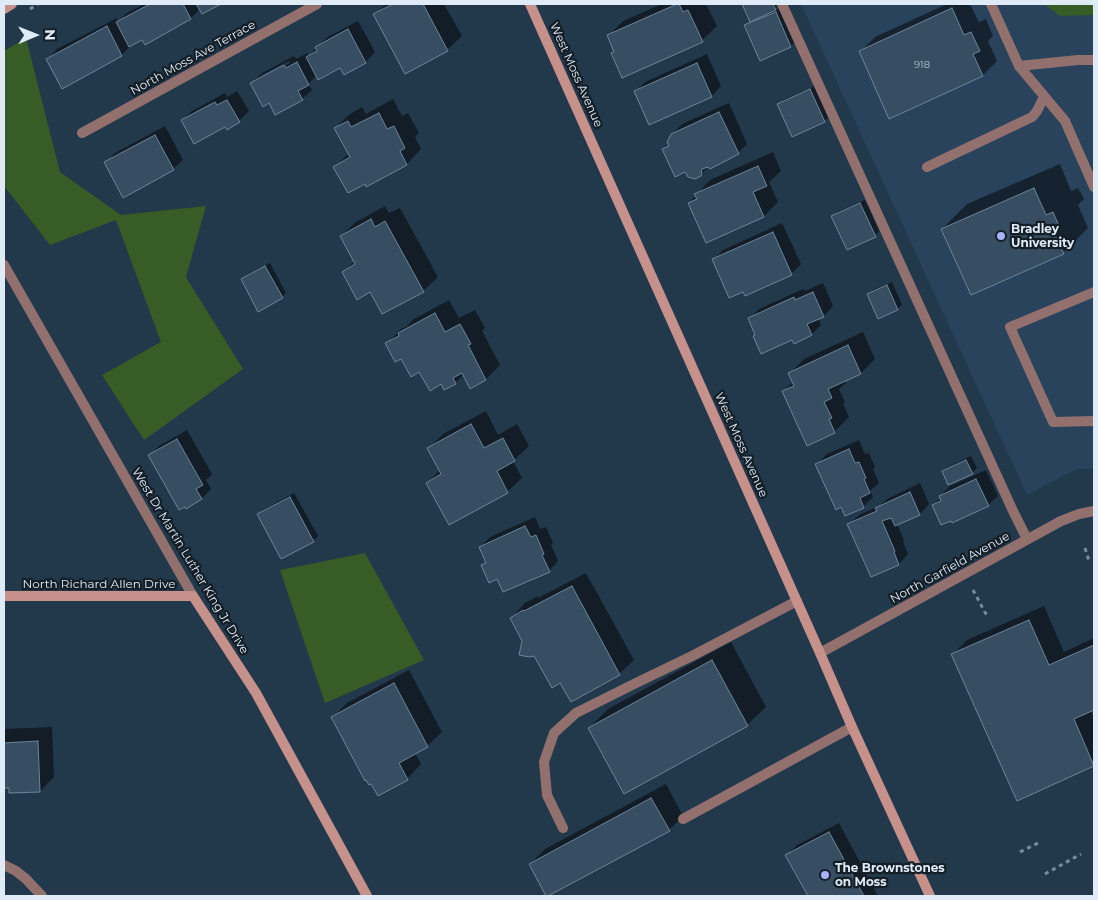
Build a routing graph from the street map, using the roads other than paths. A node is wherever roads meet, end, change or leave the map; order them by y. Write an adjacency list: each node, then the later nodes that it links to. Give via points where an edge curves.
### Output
1 (12, 4): 6 (street)
2 (317, 4): 10 (street, North Moss Ave Terrace)
3 (530, 4): 20 (street, West Moss Avenue)
4 (782, 4): 17 (street)
5 (991, 4): 8 (street)
6 (4, 10)
7 (1094, 60): 8 (street)
8 (1019, 66): 9 (street)
9 (1044, 97): 11 (street, via 1032,117); 12 (street, via 1065,121)
10 (82, 133)
11 (927, 166)
12 (1094, 187)
13 (4, 265): 19 (street, West Dr Martin Luther King Jr Drive)
14 (1094, 292): 15 (street, via 1010,327 1053,422)
15 (1094, 421)
16 (1094, 511): 17 (street, North Garfield Avenue, via 1070,517)
17 (1027, 539): 21 (street, North Garfield Avenue)
18 (4, 596): 19 (street, North Richard Allen Drive)
19 (193, 596): 27 (street, West Dr Martin Luther King Jr Drive, via 256,693)
20 (797, 601): 21 (street, West Moss Avenue); 24 (street, via 576,713 554,733 544,762 547,795)
21 (820, 653): 22 (street, West Moss Avenue)
22 (852, 727): 23 (street); 28 (street, West Moss Avenue)
23 (683, 818)
24 (563, 828)
25 (4, 865): 26 (street, via 26,879)
26 (42, 896)
27 (367, 896)
28 (930, 896)

